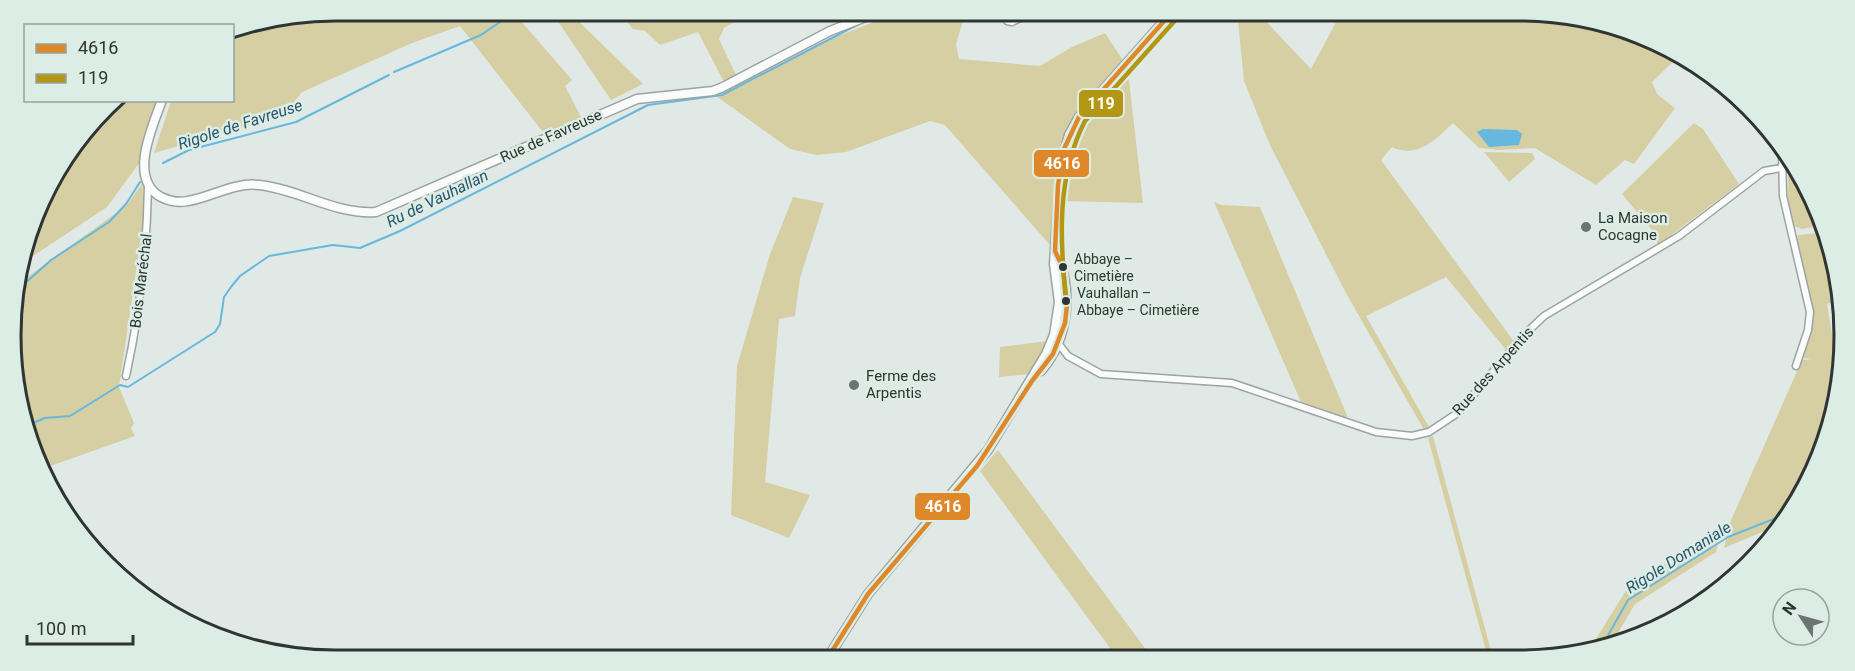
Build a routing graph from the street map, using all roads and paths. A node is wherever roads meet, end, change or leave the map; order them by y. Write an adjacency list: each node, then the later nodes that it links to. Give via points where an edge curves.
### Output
1 (854, 21): 6 (main road, Rue de Favreuse, via 723,87 637,99 384,209 365,213 260,185 241,185 176,202)
2 (1163, 21): 7 (main road, via 1079,117 1069,135 1058,185)
3 (161, 102): 6 (main road, via 144,164)
4 (1781, 162): 5 (street)
5 (1781, 168): 11 (street, Rue des Arpentis, via 1764,171 1679,236 1544,316 1460,412 1429,432 1412,436 1376,432 1232,383 1101,374); 12 (street, via 1791,234 1810,312)
6 (148, 186): 13 (street, Bois Maréchal, via 147,255)
7 (1055, 251): 8 (main road); 9 (main road, via 1063,268 1067,305)
8 (1057, 321): 10 (street); 14 (main road)
9 (1058, 343): 10 (main road); 11 (street, Rue des Arpentis)
10 (1053, 354): 11 (street, Rue des Arpentis); 14 (main road)
11 (1068, 356)
12 (1796, 366)
13 (126, 376)
14 (1032, 381): 15 (main road, via 977,466 868,594)
15 (833, 650)

